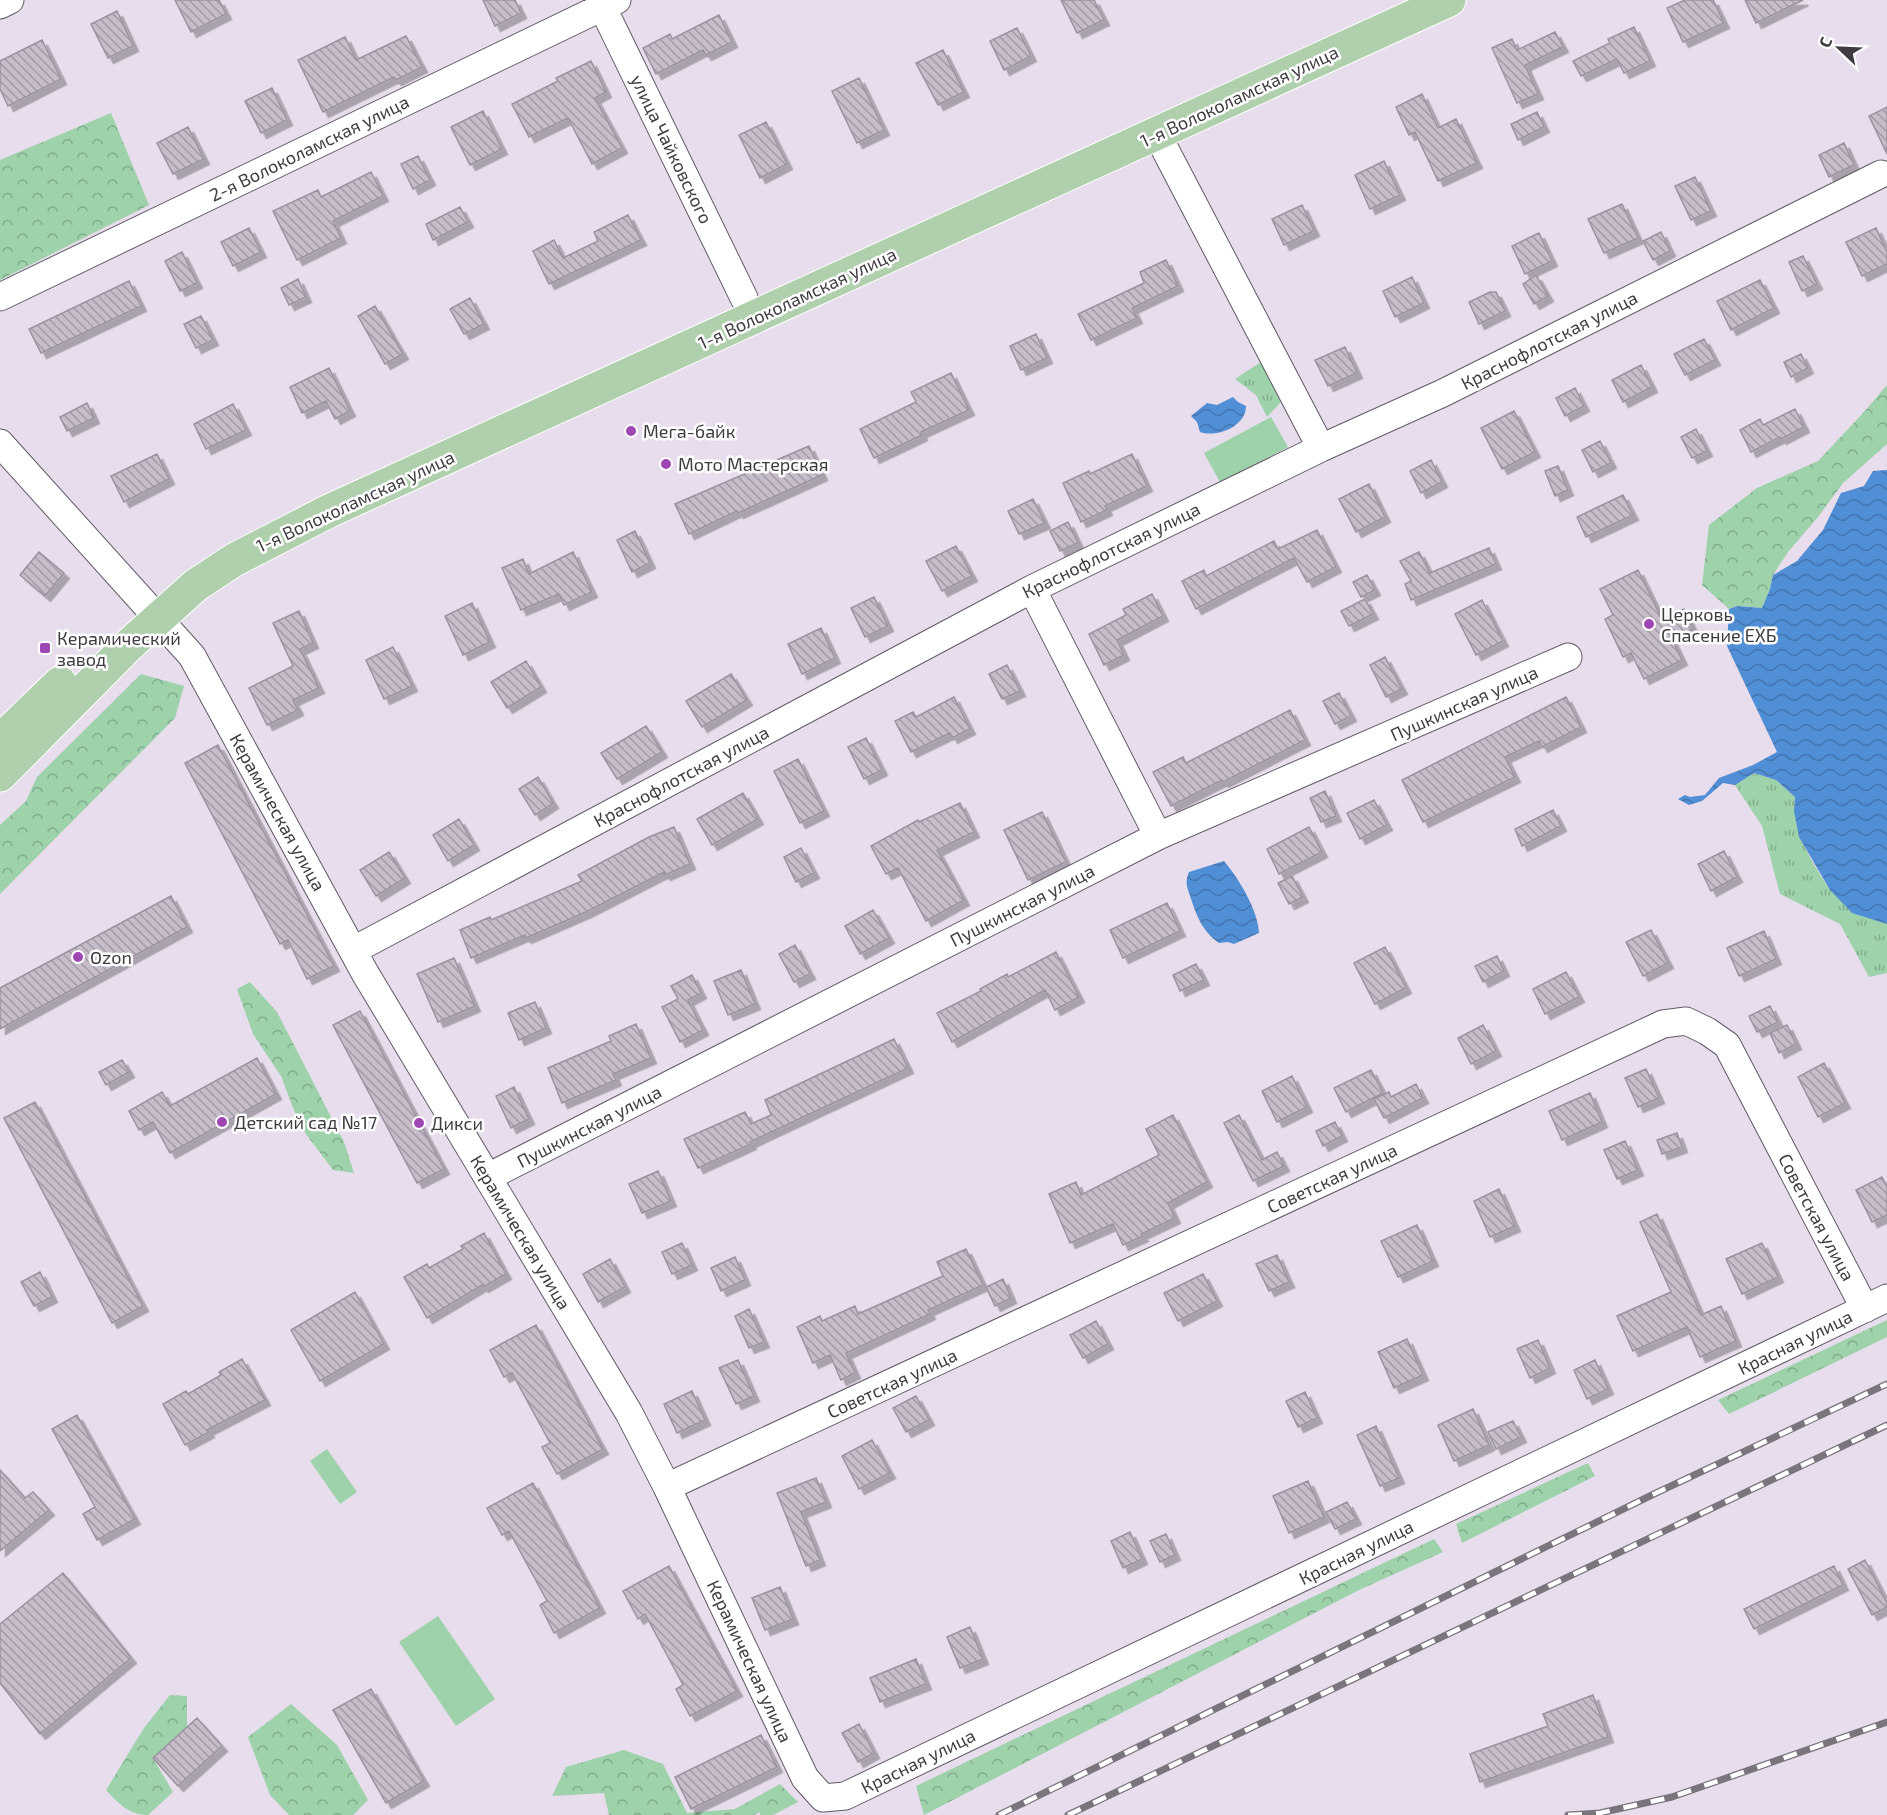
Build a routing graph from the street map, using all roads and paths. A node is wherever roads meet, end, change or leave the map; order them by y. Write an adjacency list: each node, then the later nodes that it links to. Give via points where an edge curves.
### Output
1 (10, 0): 5 (street)
2 (1398, 0): 9 (main road, 1-я Волоколамская улица)
3 (1449, 0): 6 (main road, 1-я Волоколамская улица)
4 (606, 2): 8 (street, 2-я Волоколамская улица); 9 (street, улица Чайковского)
5 (0, 5)
6 (1157, 134): 11 (street); 13 (main road, 1-я Волоколамская улица, via 329,511 234,560)
7 (1881, 174): 11 (street, Краснофлотская улица, via 1443,393)
8 (0, 297)
9 (744, 298): 13 (main road, 1-я Волоколамская улица, via 263,520 196,559)
10 (0, 443): 13 (street)
11 (1321, 448): 12 (street, Краснофлотская улица)
12 (1032, 589): 17 (street); 18 (street, Краснофлотская улица)
13 (151, 610): 15 (main road, 1-я Волоколамская улица); 16 (main road, 1-я Волоколамская улица, via 107,666); 18 (street, Керамическая улица, via 192,656)
14 (1568, 657): 17 (street, Пушкинская улица)
15 (0, 741)
16 (0, 775)
17 (1158, 836): 19 (street, Пушкинская улица)
18 (354, 950): 19 (street, Керамическая улица)
19 (488, 1177): 21 (street, Керамическая улица, via 629,1413)
20 (1876, 1303): 21 (street, Советская улица, via 1727,1045 1686,1021 1663,1024); 22 (street, Красная улица, via 845,1796)
21 (668, 1487): 22 (street, Керамическая улица, via 806,1778)
22 (823, 1798)

